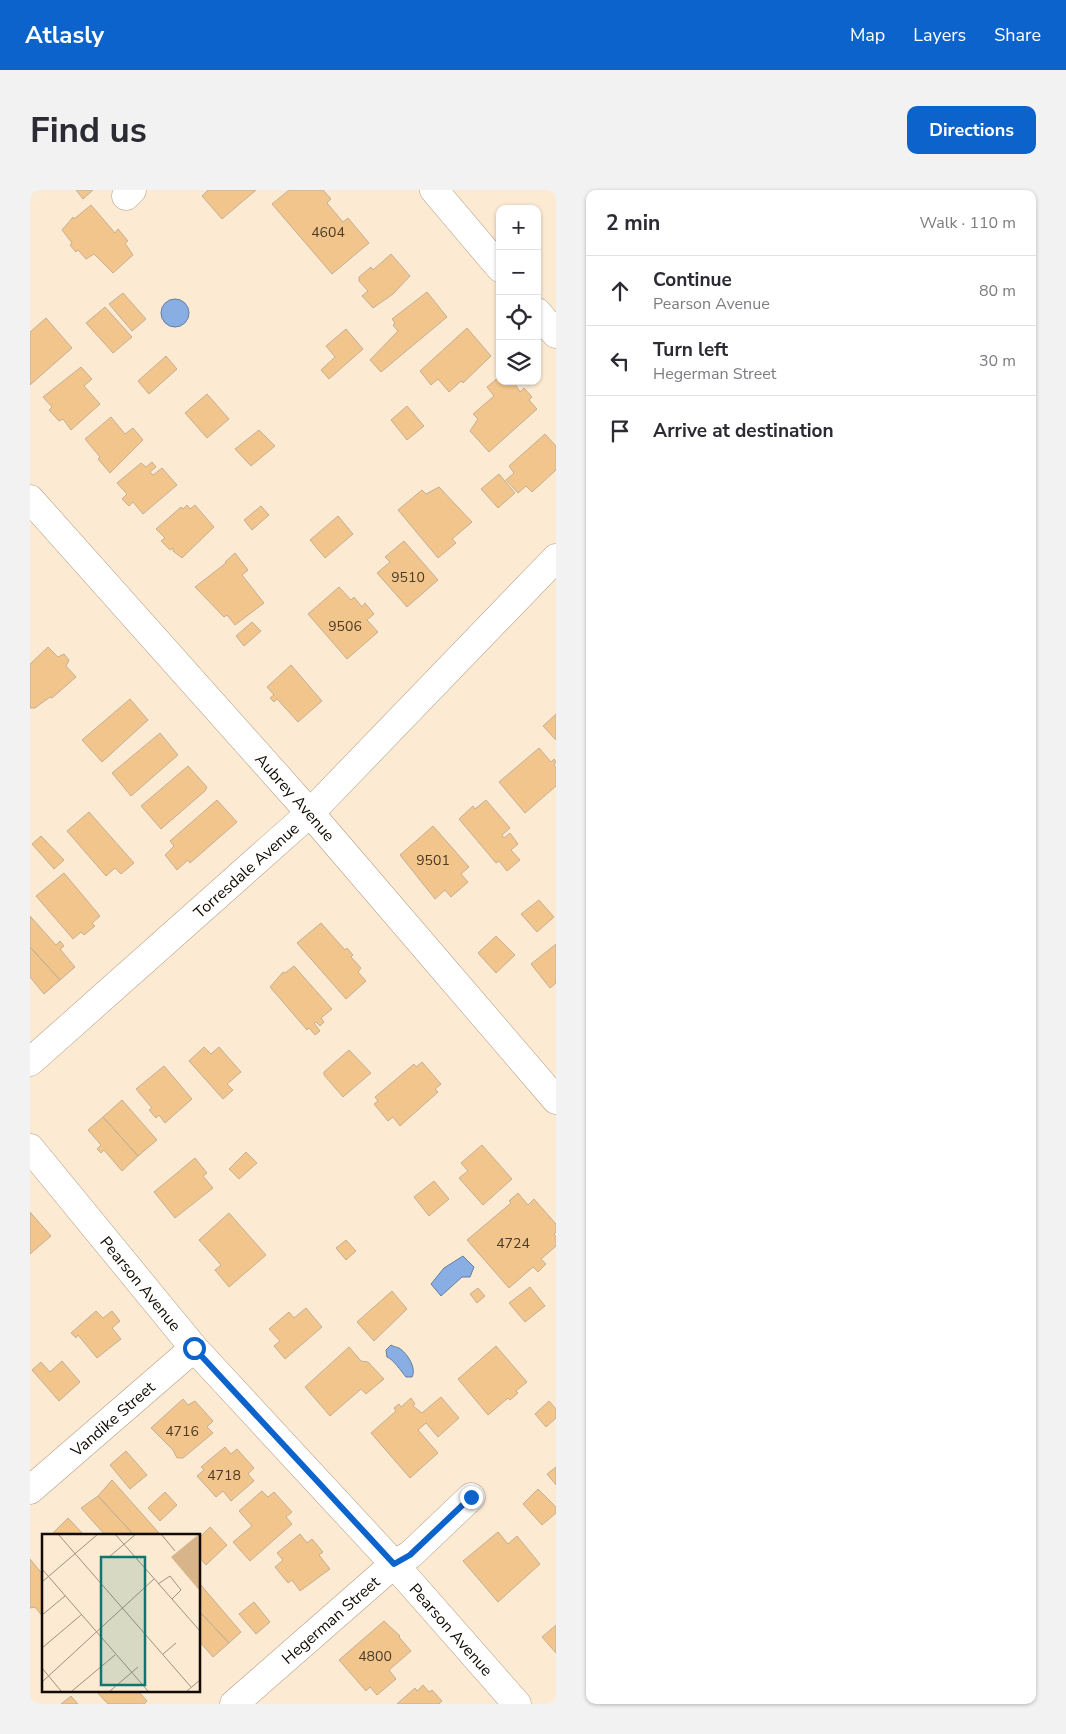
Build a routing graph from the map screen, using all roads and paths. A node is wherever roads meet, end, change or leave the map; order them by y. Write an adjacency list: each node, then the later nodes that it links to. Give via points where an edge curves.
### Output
1 (434, 190): 2 (street)
2 (496, 263)
3 (541, 317): 4 (street)
4 (556, 334)
5 (30, 499): 7 (street, Aubrey Avenue)
6 (556, 558): 7 (street, Torresdale Avenue)
7 (310, 813): 8 (street, Torresdale Avenue); 9 (street, Aubrey Avenue)
8 (30, 1062)
9 (556, 1100)
10 (30, 1148): 11 (street, Pearson Avenue)
11 (194, 1348): 12 (street, Vandike Street); 14 (street, Pearson Avenue)
12 (30, 1490)
13 (471, 1497): 14 (street, Hegerman Street, via 410,1555)
14 (394, 1564): 15 (street, Hegerman Street); 16 (street, Pearson Avenue)
15 (234, 1704)
16 (517, 1704)

